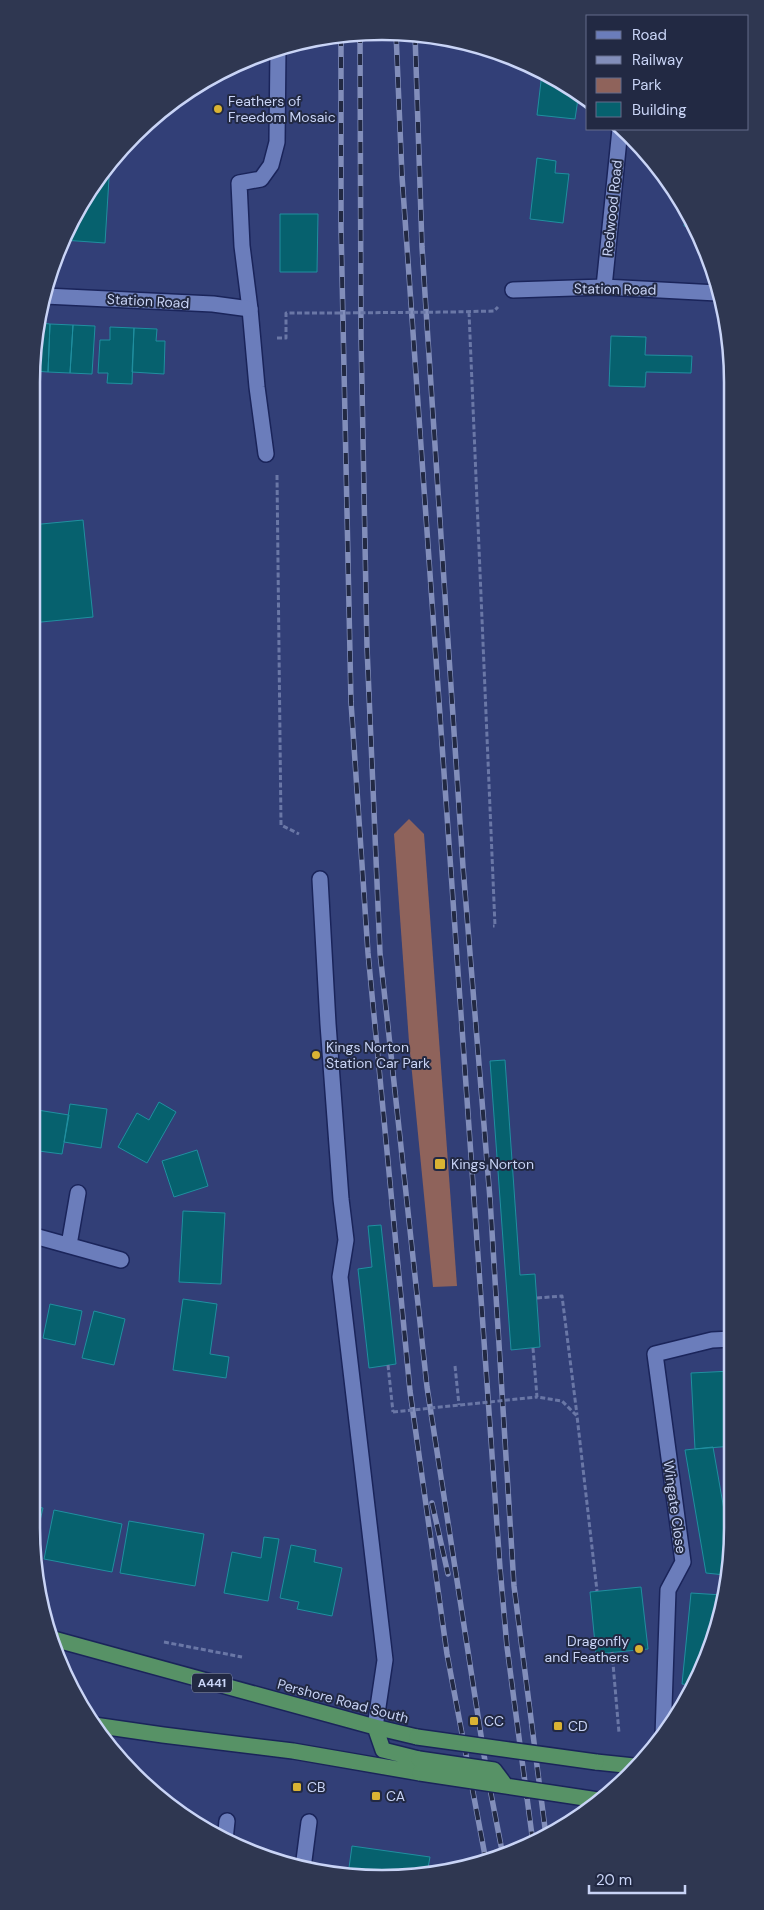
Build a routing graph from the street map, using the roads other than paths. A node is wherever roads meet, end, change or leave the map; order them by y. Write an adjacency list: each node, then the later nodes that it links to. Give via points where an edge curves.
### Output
1 (278, 56): 7 (street, via 277,142 271,164 261,179 239,183)
2 (619, 136): 3 (street, Redwood Road)
3 (604, 287): 4 (street, Station Road); 5 (street, Station Road)
4 (513, 290)
5 (712, 293)
6 (51, 296): 7 (street, Station Road, via 213,304)
7 (250, 309): 8 (street)
8 (266, 454)
9 (320, 879): 18 (street, via 346,1240 340,1277 385,1660)
10 (78, 1193): 12 (street)
11 (40, 1237): 12 (street)
12 (69, 1245): 13 (street)
13 (121, 1260)
14 (724, 1339): 16 (street, Wingate Close, via 654,1354 683,1562 668,1590)
15 (59, 1640): 18 (highway, Pershore Road South / A441)
16 (663, 1722)
17 (104, 1726): 20 (highway)
18 (374, 1727): 19 (highway, Pershore Road South / A441, bridge, via 417,1737); 20 (highway, via 383,1750)
19 (628, 1765)
20 (420, 1766): 21 (highway, bridge, via 494,1770 506,1786)
21 (590, 1799)
22 (227, 1821): 24 (street)
23 (309, 1822): 25 (street)
24 (226, 1832)
25 (304, 1860)

